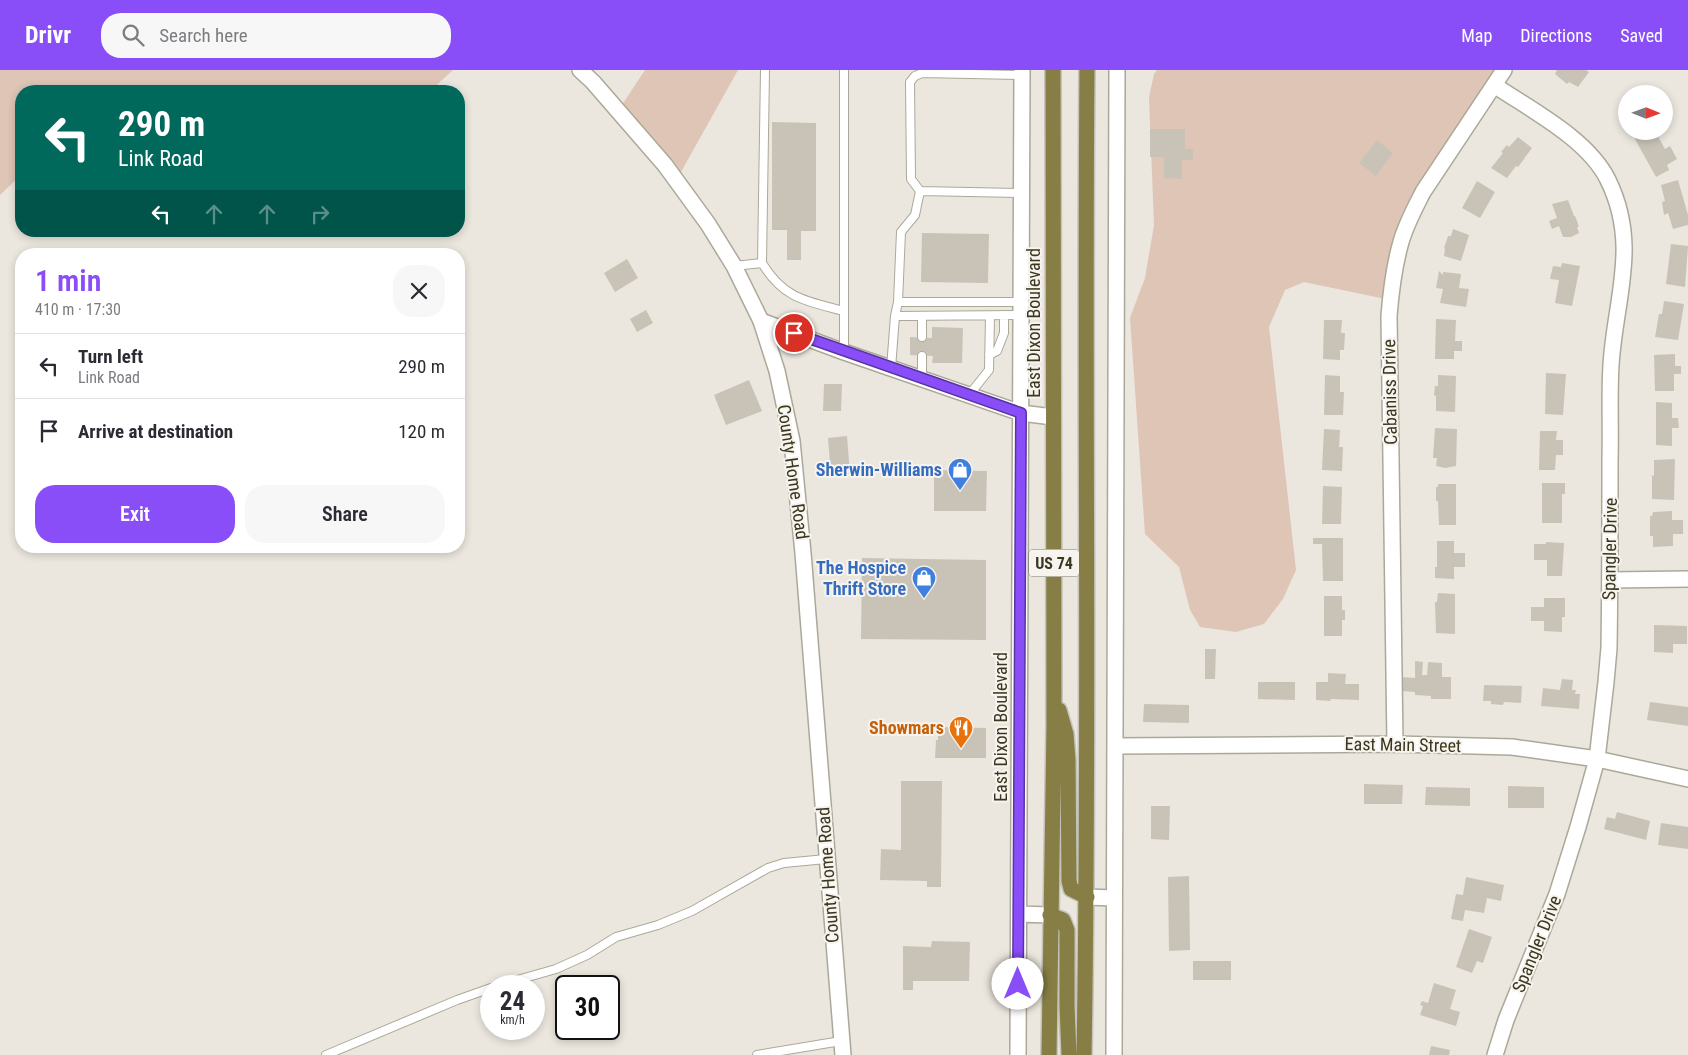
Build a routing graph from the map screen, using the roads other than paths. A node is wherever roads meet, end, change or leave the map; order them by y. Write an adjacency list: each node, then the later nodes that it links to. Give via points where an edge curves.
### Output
1 (580, 70): 13 (street, County Home Road, via 664,165 708,224)
2 (765, 70): 12 (lane)
3 (844, 70): 16 (lane)
4 (1053, 70): 30 (highway, East Dixon Boulevard / US 74)
5 (1087, 70): 39 (highway, US 74)
6 (1117, 70): 35 (street)
7 (1504, 70): 9 (street, Cabaniss Drive)
8 (1022, 72): 10 (lane, via 922,73 912,79 911,179); 11 (street, East Dixon Boulevard)
9 (1494, 85): 31 (street, Spangler Drive, via 1577,142 1599,164 1623,220 1625,250 1611,366); 34 (street, Cabaniss Drive, via 1423,192 1401,241 1392,287 1389,316)
10 (920, 191): 11 (lane); 14 (lane, via 915,214 901,232)
11 (1022, 193): 15 (street, East Dixon Boulevard)
12 (762, 263): 13 (lane); 16 (lane, via 782,289 806,301)
13 (734, 266): 21 (street, County Home Road)
14 (898, 302): 15 (lane); 18 (lane)
15 (1021, 309): 17 (lane); 29 (street, East Dixon Boulevard)
16 (844, 311): 23 (lane)
17 (1004, 315): 20 (lane); 24 (lane, via 1004,333 997,351)
18 (895, 316): 19 (lane); 26 (lane)
19 (922, 316): 20 (lane); 22 (lane)
20 (990, 316): 24 (lane)
21 (760, 321): 23 (street); 38 (street, County Home Road, via 777,371 792,441)
22 (922, 337)
23 (844, 352): 26 (street)
24 (989, 355): 28 (lane, via 989,370)
25 (922, 356): 27 (lane)
26 (891, 368): 27 (street)
27 (922, 379): 28 (street)
28 (970, 395): 29 (street)
29 (1021, 413): 30 (street); 41 (street, East Dixon Boulevard)
30 (1053, 417): 33 (highway, East Dixon Boulevard / US 74)
31 (1610, 580): 32 (street); 36 (street, Spangler Drive, via 1606,682)
32 (1688, 580)
33 (1054, 695): 39 (highway, via 1066,734 1068,760 1068,881 1072,889); 42 (highway, East Dixon Boulevard / US 74)
34 (1395, 744): 35 (street, East Main Street); 36 (street, East Main Street, via 1512,747)
35 (1115, 746): 40 (street)
36 (1597, 758): 37 (street, East Main Street); 53 (street, Spangler Drive, via 1563,878 1506,1020)
37 (1688, 779)
38 (826, 858): 43 (lane, via 768,868 692,911 616,937 588,955); 45 (street, County Home Road)
39 (1087, 897): 40 (street); 51 (highway, US 74)
40 (1114, 898): 52 (street)
41 (1019, 914): 42 (street); 48 (street, East Dixon Boulevard)
42 (1050, 915): 49 (highway, East Dixon Boulevard / US 74); 50 (highway, via 1063,920 1067,930)
43 (535, 975)
44 (480, 992): 46 (lane)
45 (842, 1048): 47 (lane)
46 (326, 1055)
47 (757, 1055)
48 (1018, 1055)
49 (1049, 1055)
50 (1069, 1055)
51 (1084, 1055)
52 (1114, 1055)
53 (1496, 1055)

